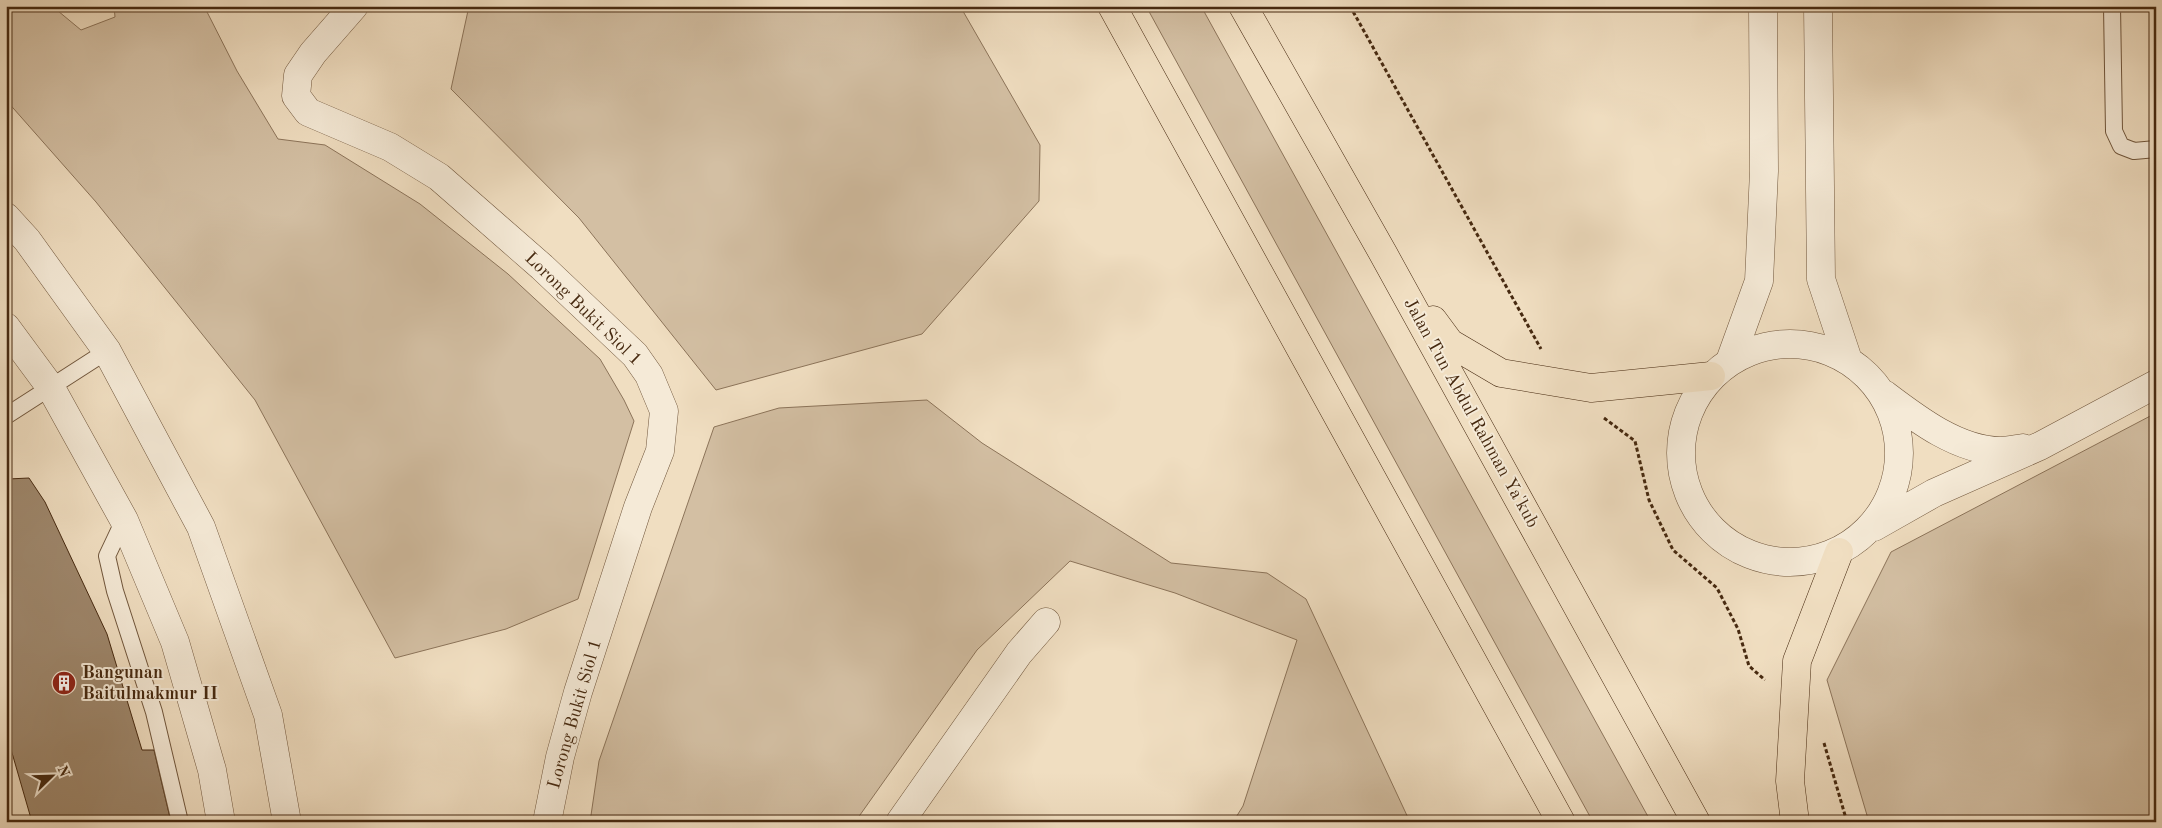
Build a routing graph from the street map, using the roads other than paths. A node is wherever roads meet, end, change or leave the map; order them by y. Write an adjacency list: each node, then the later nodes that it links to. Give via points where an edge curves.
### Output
1 (354, 6): 26 (street, Lorong Bukit Siol 1, via 312,53 298,74 296,96 308,112 390,147 439,177 542,267 635,355 664,411 660,451 578,692 560,756)
2 (1112, 6): 28 (main road)
3 (1243, 6): 9 (main road, Jalan Tun Abdul Rahman Ya'kub)
4 (1763, 6): 13 (street, via 1764,171 1759,281)
5 (1818, 6): 12 (street, via 1821,279)
6 (2112, 6): 7 (lane, via 2114,131 2121,146 2134,151)
7 (2156, 149)
8 (6, 217): 11 (street, via 27,240)
9 (1384, 255): 13 (main road, via 1450,343 1501,373 1591,388); 29 (main road, Jalan Tun Abdul Rahman Ya'kub)
10 (6, 327): 15 (street)
11 (107, 351): 15 (lane); 25 (street, via 202,527 268,715)
12 (1848, 360): 13 (street, via 1820,346 1788,342 1758,348); 16 (street)
13 (1721, 368): 21 (street, via 1692,404 1682,436 1682,470 1692,503 1713,530 1740,551 1773,562 1806,562)
14 (2156, 384): 18 (street)
15 (51, 388): 17 (lane); 19 (street)
16 (1882, 393): 18 (street, via 1930,429 1968,444 2000,451); 20 (street, via 1897,428 1899,466 1889,502)
17 (6, 416)
18 (2040, 446): 20 (street, via 1934,493)
19 (124, 520): 23 (lane, via 107,556 154,712); 24 (street, via 175,642 212,770)
20 (1867, 532): 21 (street)
21 (1839, 552): 30 (main road, via 1797,661 1790,781)
22 (1046, 622): 27 (street, via 1019,653)
23 (180, 822)
24 (221, 822)
25 (287, 822)
26 (547, 822)
27 (900, 822)
28 (1561, 822)
29 (1696, 822)
30 (1795, 822)

